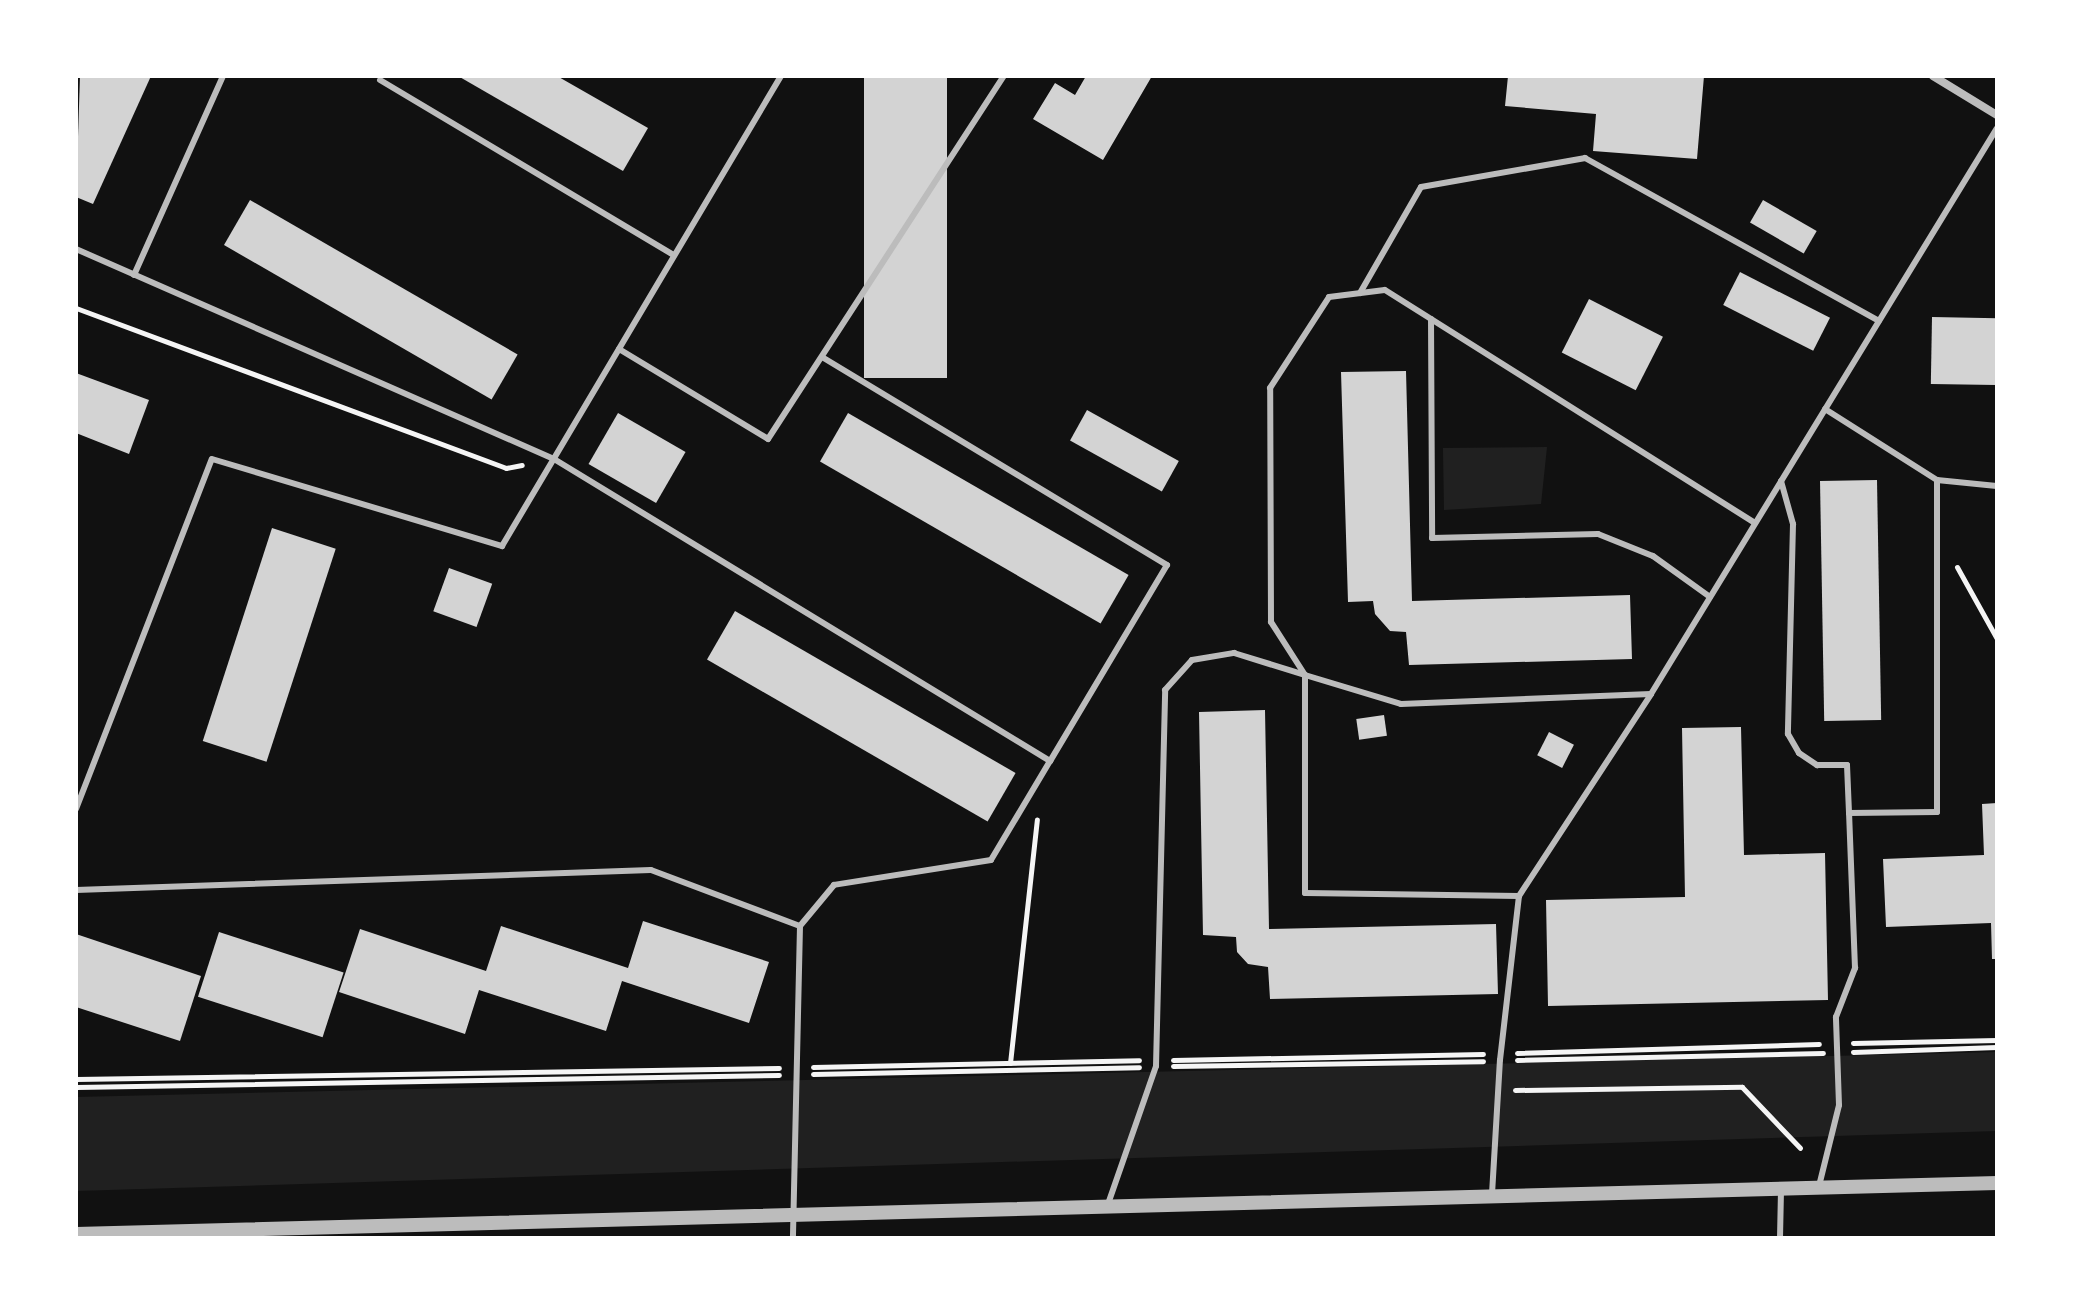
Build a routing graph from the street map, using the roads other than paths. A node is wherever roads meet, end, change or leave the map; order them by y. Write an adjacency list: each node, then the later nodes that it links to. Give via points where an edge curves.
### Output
1 (223, 76): 10 (lane)
2 (781, 76): 9 (lane)
3 (1004, 76): 15 (lane)
4 (1933, 76): 6 (street)
5 (380, 80): 9 (lane)
6 (1997, 115)
7 (1997, 128): 13 (lane)
8 (76, 249): 10 (lane)
9 (674, 255): 14 (lane)
10 (134, 275): 17 (lane)
11 (1360, 293): 12 (lane, via 1385,290); 13 (lane, via 1421,187 1585,158); 23 (lane, via 1329,297 1270,388 1271,622)
12 (1431, 319): 21 (lane); 22 (lane, via 1432,538 1598,534 1653,556)
13 (1879, 321): 16 (lane)
14 (619, 349): 15 (lane, via 768,439); 17 (lane)
15 (822, 357): 25 (lane, via 1167,565)
16 (1825, 409): 18 (lane); 19 (lane)
17 (554, 459): 25 (lane); 26 (lane, via 502,546 212,459)
18 (1937, 480): 20 (lane); 27 (lane, via 1937,812)
19 (1781, 481): 21 (lane); 27 (lane, via 1793,524 1788,734 1799,753 1817,765 1847,765)
20 (1997, 486)
21 (1755, 523): 22 (lane)
22 (1710, 597): 24 (lane)
23 (1305, 675): 24 (lane, via 1401,704); 29 (lane, via 1305,893); 35 (lane, via 1234,653 1192,660 1165,690 1156,1066)
24 (1651, 694): 29 (lane)
25 (1050, 761): 30 (lane, via 991,860 834,885)
26 (76, 809)
27 (1849, 813): 32 (lane, via 1855,968 1836,1017 1839,1105)
28 (76, 890): 30 (lane, via 651,870)
29 (1519, 896): 34 (lane, via 1500,1060)
30 (800, 926): 36 (lane)
31 (1997, 1183): 32 (street)
32 (1819, 1186): 33 (street)
33 (1781, 1187): 34 (street); 39 (lane)
34 (1492, 1194): 35 (street)
35 (1107, 1206): 36 (street)
36 (792, 1215): 37 (street); 38 (lane)
37 (76, 1234)
38 (793, 1238)
39 (1780, 1238)

